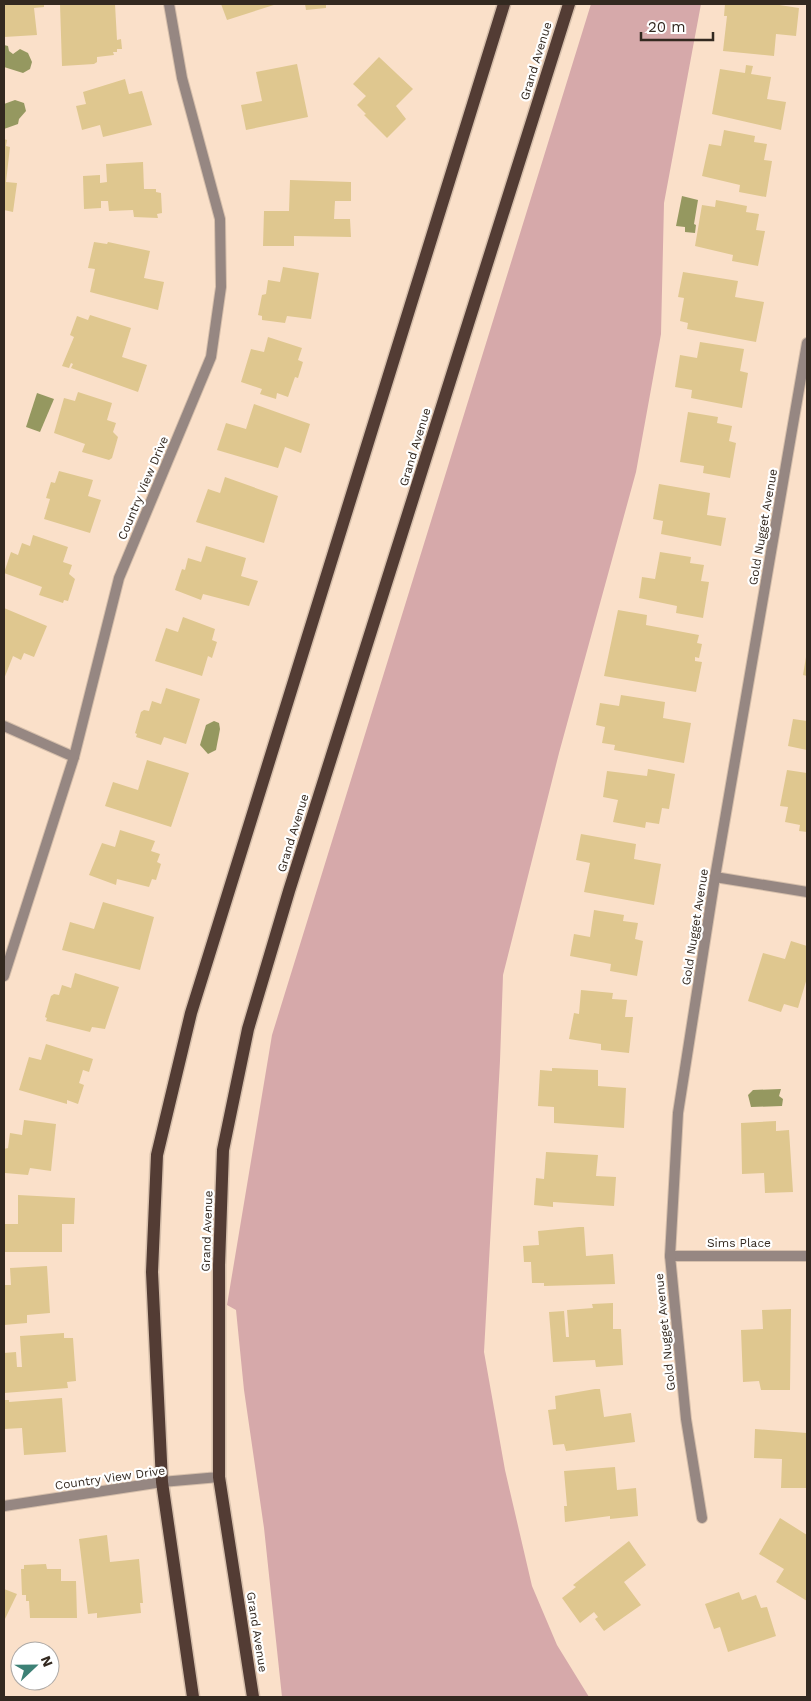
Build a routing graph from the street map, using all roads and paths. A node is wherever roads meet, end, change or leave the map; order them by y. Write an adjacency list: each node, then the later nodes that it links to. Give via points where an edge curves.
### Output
1 (169, 4): 6 (street, Country View Drive, via 182,78 220,218 221,288 211,357 119,578)
2 (504, 4): 13 (main road, via 191,1013 157,1155 152,1272)
3 (568, 4): 12 (main road, Grand Avenue, via 248,1029 223,1150 219,1265)
4 (807, 344): 7 (street, Gold Nugget Avenue)
5 (4, 726): 6 (street)
6 (74, 757): 9 (street, Country View Drive)
7 (715, 877): 8 (street); 10 (street, Gold Nugget Avenue, via 678,1113)
8 (807, 892)
9 (4, 976)
10 (670, 1256): 11 (street, Sims Place); 15 (street, Gold Nugget Avenue, via 686,1419)
11 (807, 1256)
12 (219, 1477): 13 (street, Country View Drive); 17 (main road, Grand Avenue)
13 (162, 1482): 14 (street, Country View Drive); 16 (main road)
14 (4, 1506)
15 (702, 1518)
16 (192, 1697)
17 (253, 1697)

